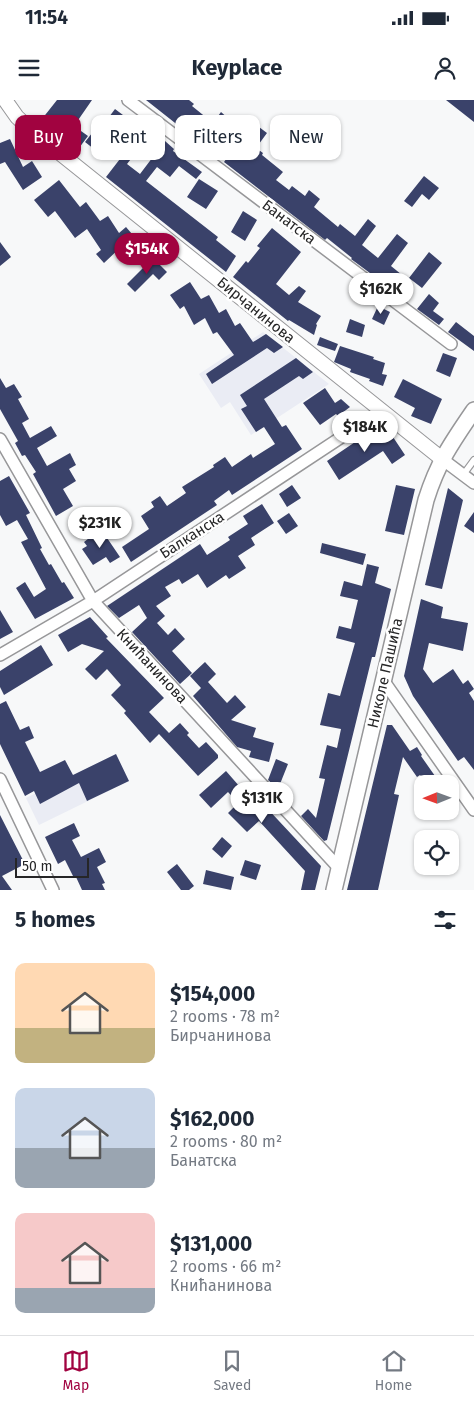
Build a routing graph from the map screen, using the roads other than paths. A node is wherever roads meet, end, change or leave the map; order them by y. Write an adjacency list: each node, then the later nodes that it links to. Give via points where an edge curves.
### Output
1 (5, 100): 5 (street, Бирчанинова, via 31,130)
2 (128, 100): 3 (street, Банатска)
3 (451, 344)
4 (474, 410): 7 (main road, Николе Пашића)
5 (381, 411): 7 (street, Бирчанинова); 11 (street, Балканска)
6 (0, 439): 11 (street, Книћанинова)
7 (442, 458): 9 (street); 13 (main road, Николе Пашића, via 426,500)
8 (474, 460): 9 (lane)
9 (463, 475): 10 (street)
10 (474, 483)
11 (92, 601): 12 (street, Балканска); 16 (street, Книћанинова)
12 (0, 654)
13 (383, 680): 15 (street); 16 (main road, Николе Пашића)
14 (0, 779): 17 (street)
15 (474, 810)
16 (339, 868): 18 (main road, Николе Пашића)
17 (54, 890)
18 (334, 890)

